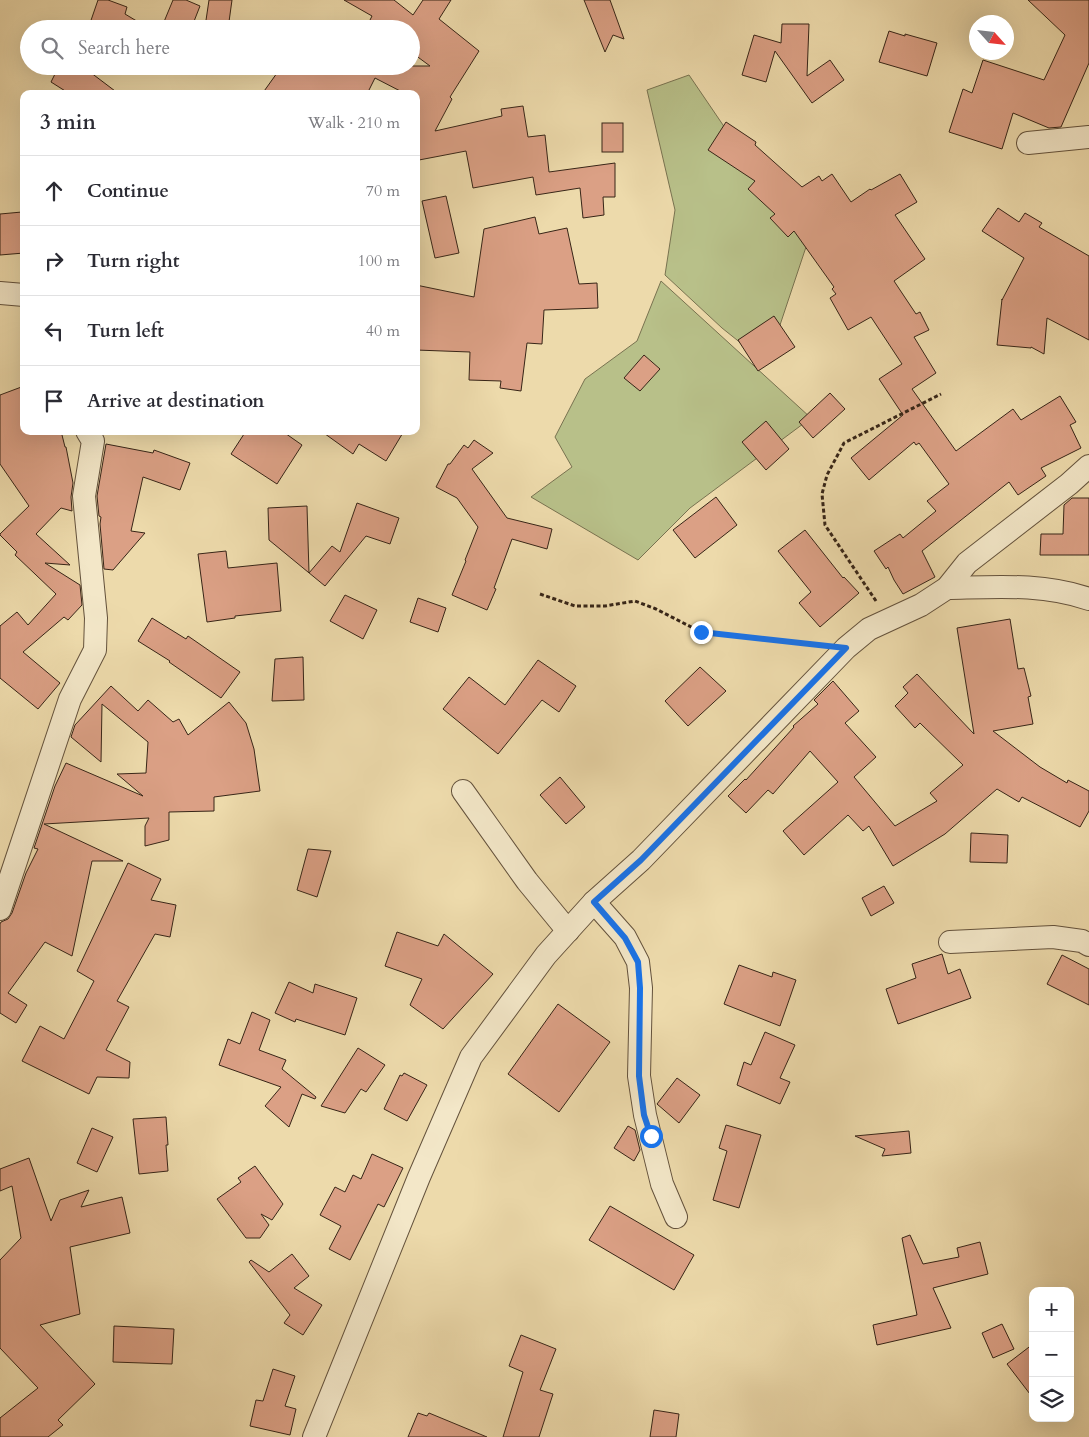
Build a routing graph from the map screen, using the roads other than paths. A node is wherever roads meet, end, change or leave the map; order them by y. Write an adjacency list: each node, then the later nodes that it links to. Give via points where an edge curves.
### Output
1 (1089, 137): 2 (street)
2 (1028, 144)
3 (0, 292): 4 (street)
4 (20, 294)
5 (89, 435): 11 (street, via 93,441 84,496 96,618 95,650 70,699)
6 (1089, 466): 7 (street, via 967,562)
7 (947, 588): 8 (street, via 1026,586); 10 (street, via 921,605 869,629 846,648 641,860)
8 (1089, 599)
9 (463, 791): 12 (street, via 527,881)
10 (594, 902): 12 (street); 15 (street, via 625,938 638,962 639,1076 644,1115 662,1184)
11 (0, 909)
12 (568, 931): 16 (street, via 546,955 471,1057)
13 (950, 942): 14 (street, via 1053,937)
14 (1089, 945)
15 (676, 1218)
16 (314, 1437)

